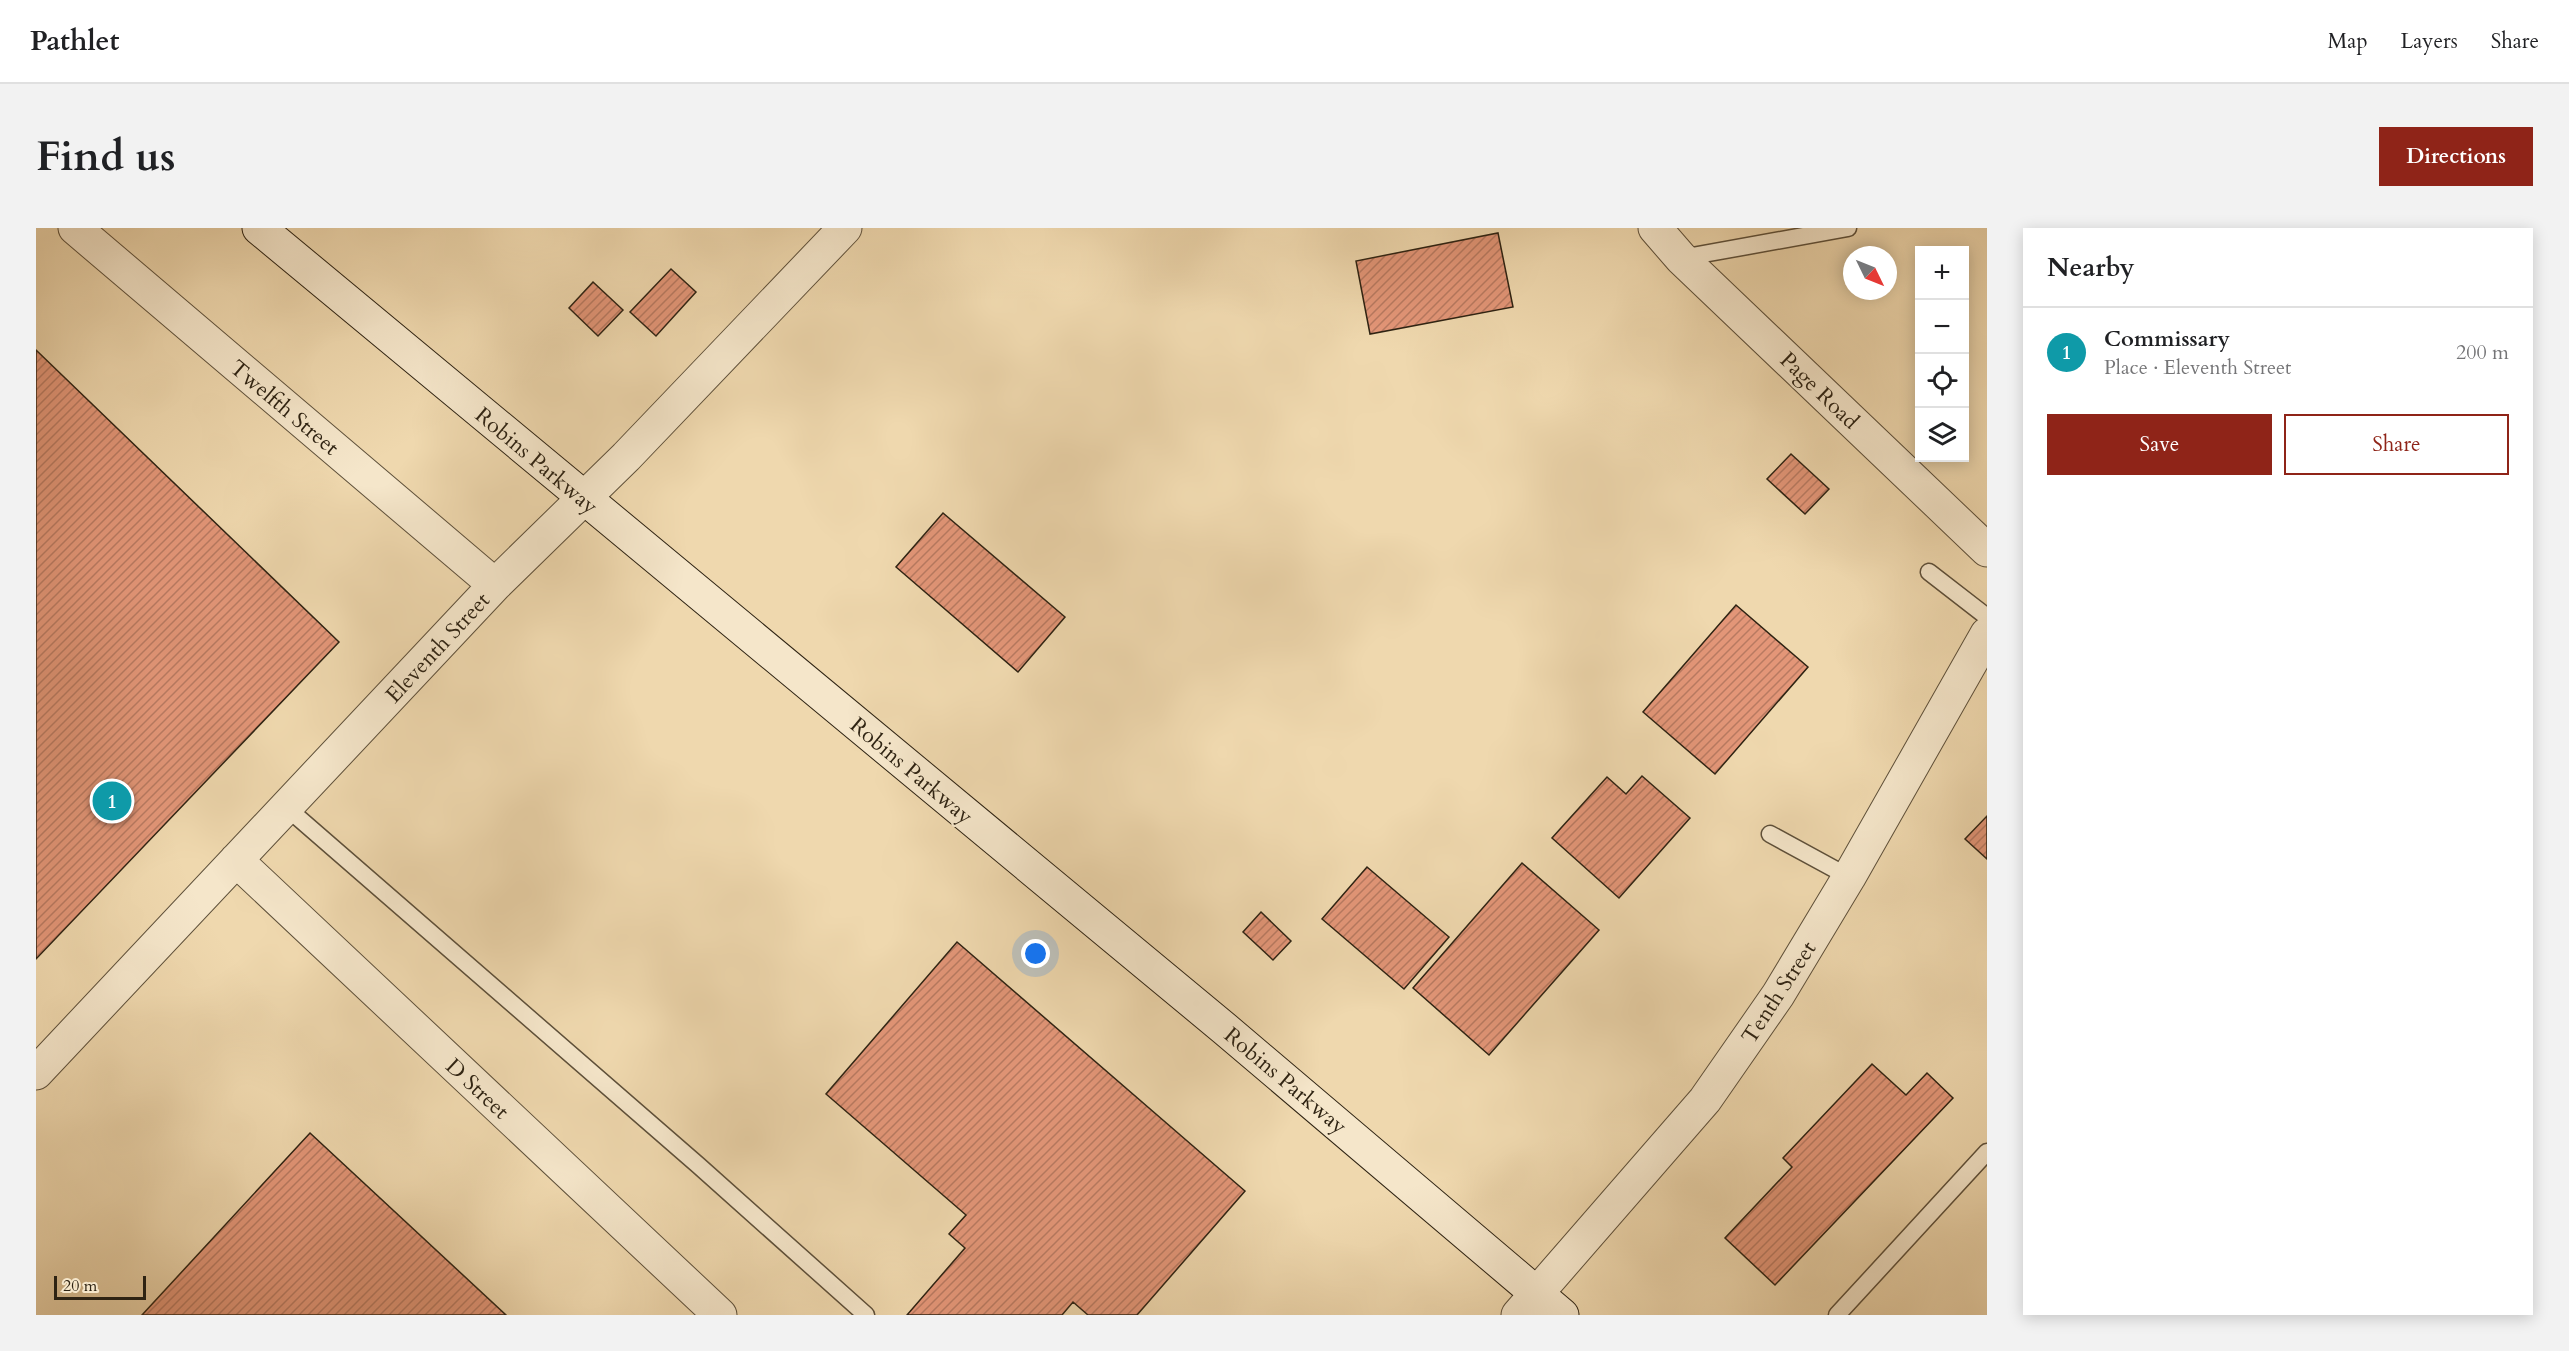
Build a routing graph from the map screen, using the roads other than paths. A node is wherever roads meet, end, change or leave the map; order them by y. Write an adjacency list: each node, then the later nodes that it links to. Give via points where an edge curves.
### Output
1 (75, 228): 10 (street, Twelfth Street)
2 (259, 228): 7 (street, Robins Parkway)
3 (845, 228): 7 (street, Eleventh Street)
4 (1655, 228): 6 (street, Page Road)
5 (1848, 228): 6 (lane)
6 (1681, 258): 8 (street, Page Road)
7 (582, 498): 10 (street, Eleventh Street); 19 (street, Robins Parkway, via 1216,1021)
8 (1987, 550)
9 (1929, 572): 11 (lane)
10 (495, 585): 13 (street, Eleventh Street)
11 (1987, 617)
12 (1987, 634): 16 (street, Tenth Street)
13 (286, 807): 15 (street, Eleventh Street); 21 (lane)
14 (1770, 834): 16 (lane)
15 (236, 860): 17 (street, Eleventh Street); 20 (street, D Street)
16 (1849, 877): 19 (street, Tenth Street, via 1778,995 1705,1100)
17 (36, 1073)
18 (1987, 1152): 23 (lane)
19 (1527, 1304): 22 (street, Robins Parkway)
20 (720, 1315)
21 (866, 1315)
22 (1562, 1315)
23 (1838, 1315)

